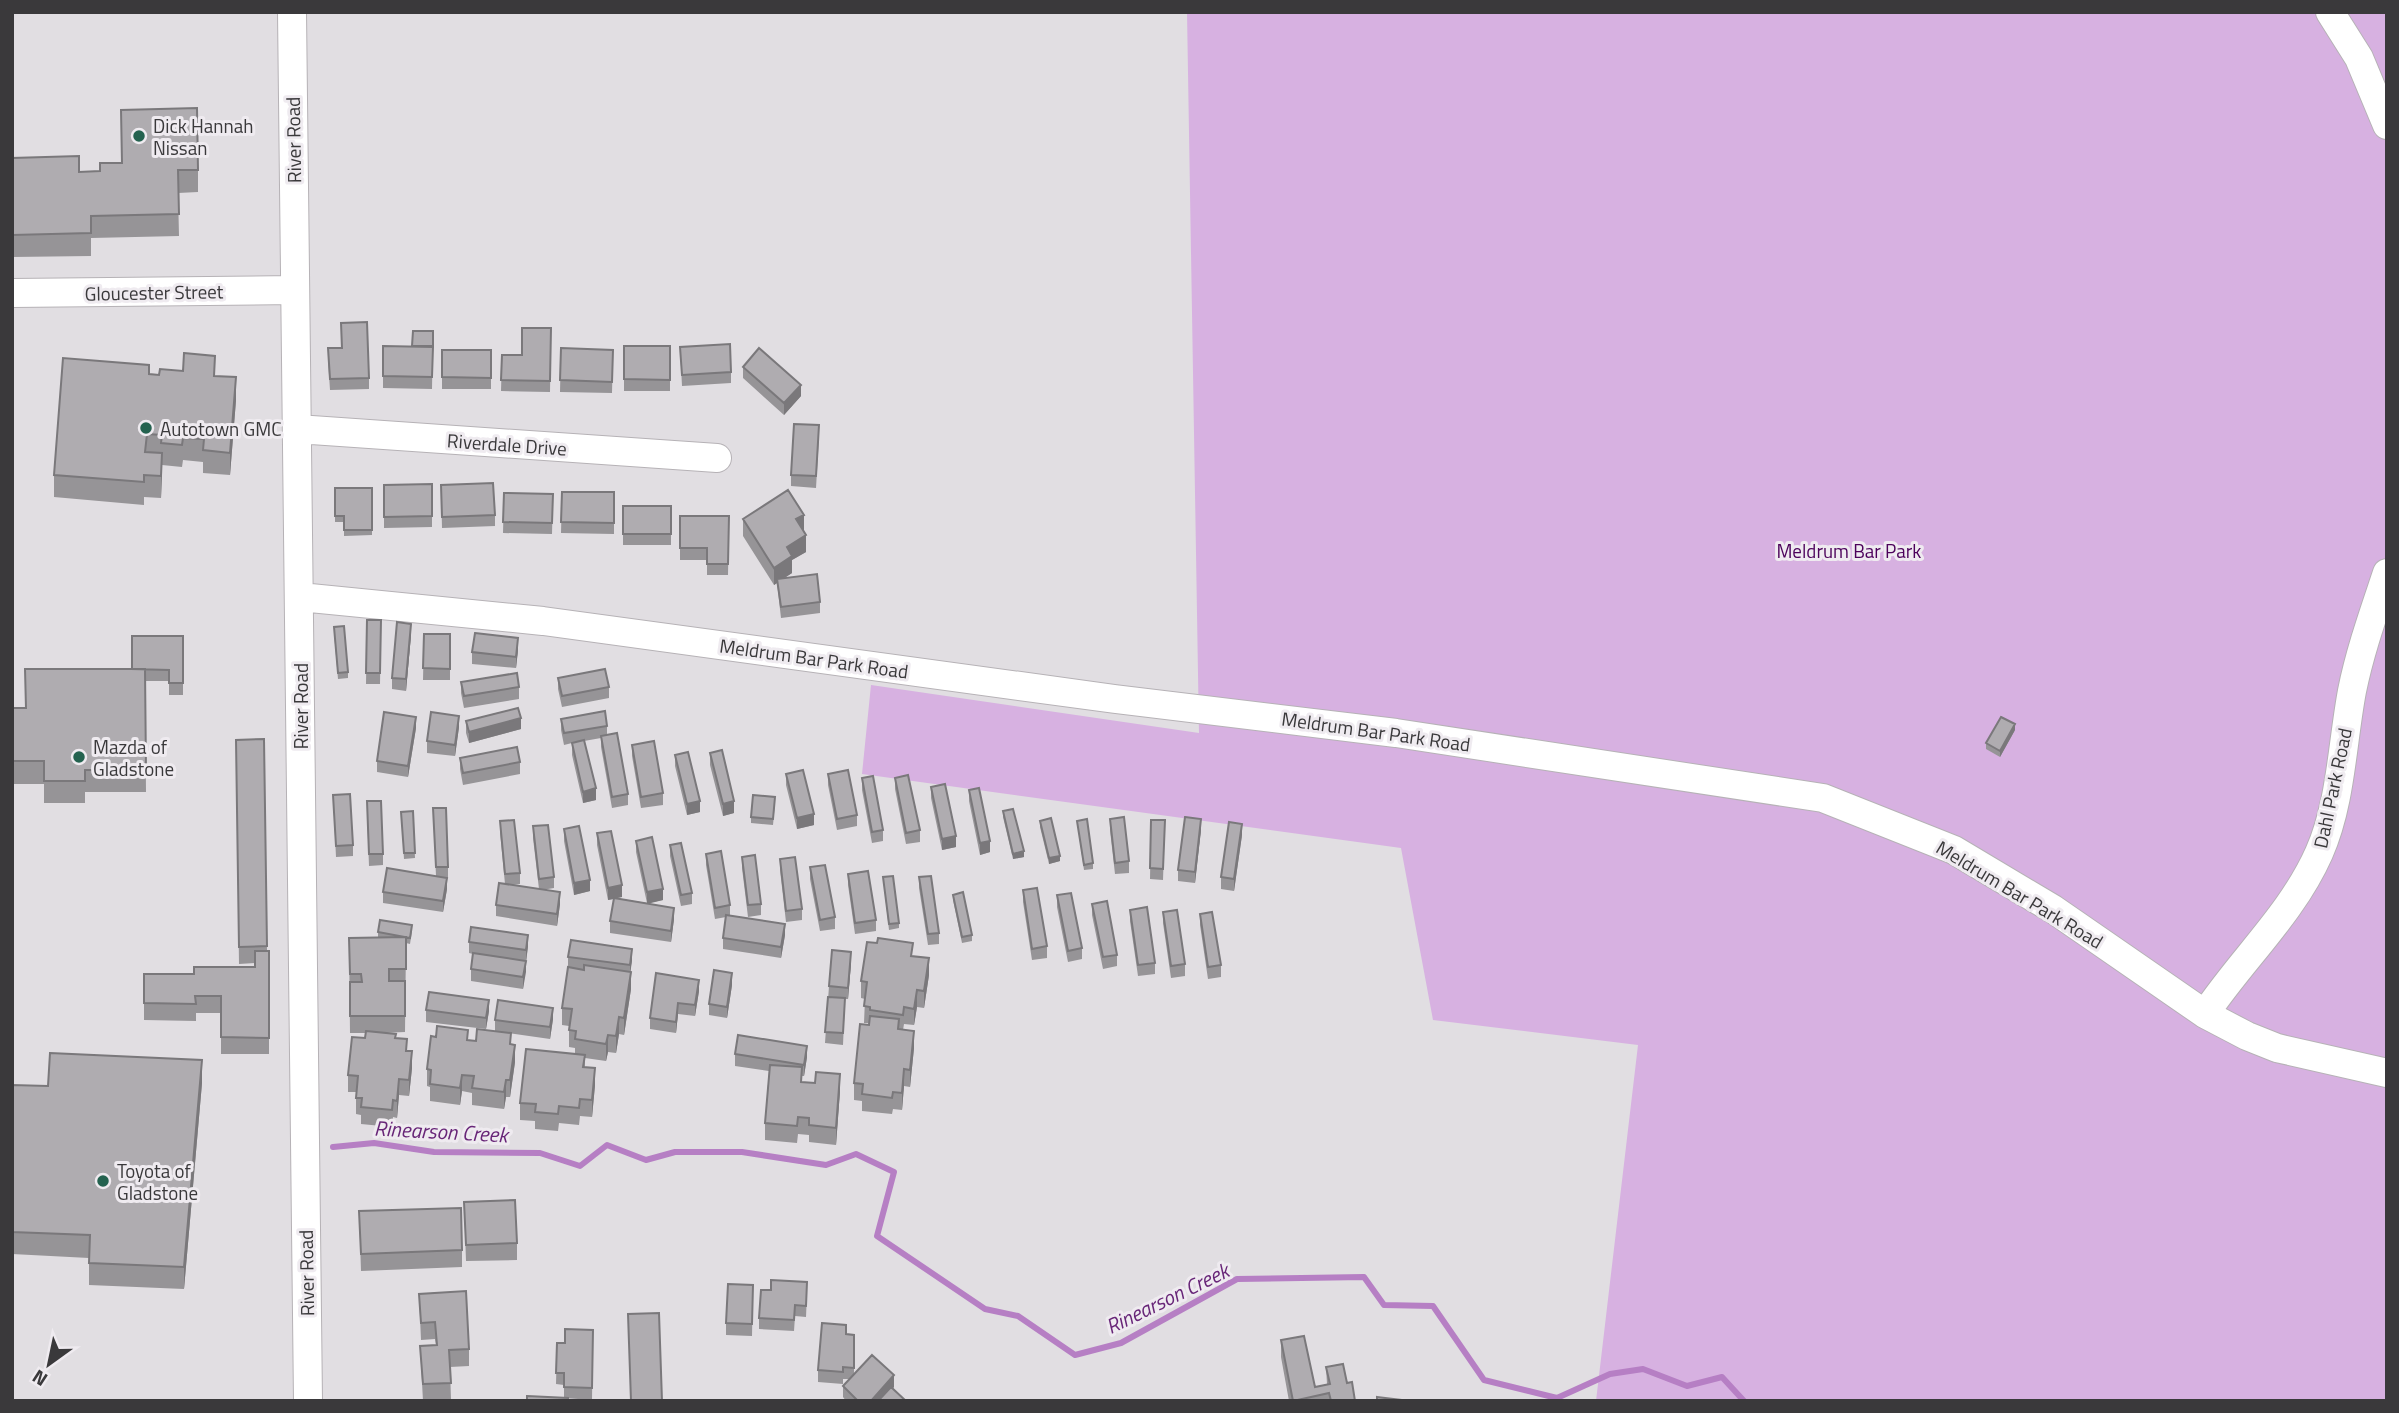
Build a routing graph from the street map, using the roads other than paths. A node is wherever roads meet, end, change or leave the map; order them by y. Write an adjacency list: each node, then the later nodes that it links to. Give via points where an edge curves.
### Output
1 (292, 12): 4 (street, River Road)
2 (2330, 12): 3 (street, via 2359,58)
3 (2387, 125)
4 (295, 290): 5 (street, Gloucester Street); 6 (street, River Road)
5 (12, 293)
6 (297, 429): 7 (street, Riverdale Drive); 9 (street, River Road)
7 (717, 458)
8 (2387, 573): 10 (street, Dahl Park Road, via 2353,688 2321,850 2286,910)
9 (300, 597): 10 (street, Meldrum Bar Park Road, via 543,621 1396,733 1823,798 1954,850 2053,909); 12 (street, River Road)
10 (2205, 1014): 11 (street, Meldrum Bar Park Road, via 2277,1048)
11 (2387, 1073)
12 (308, 1401)

